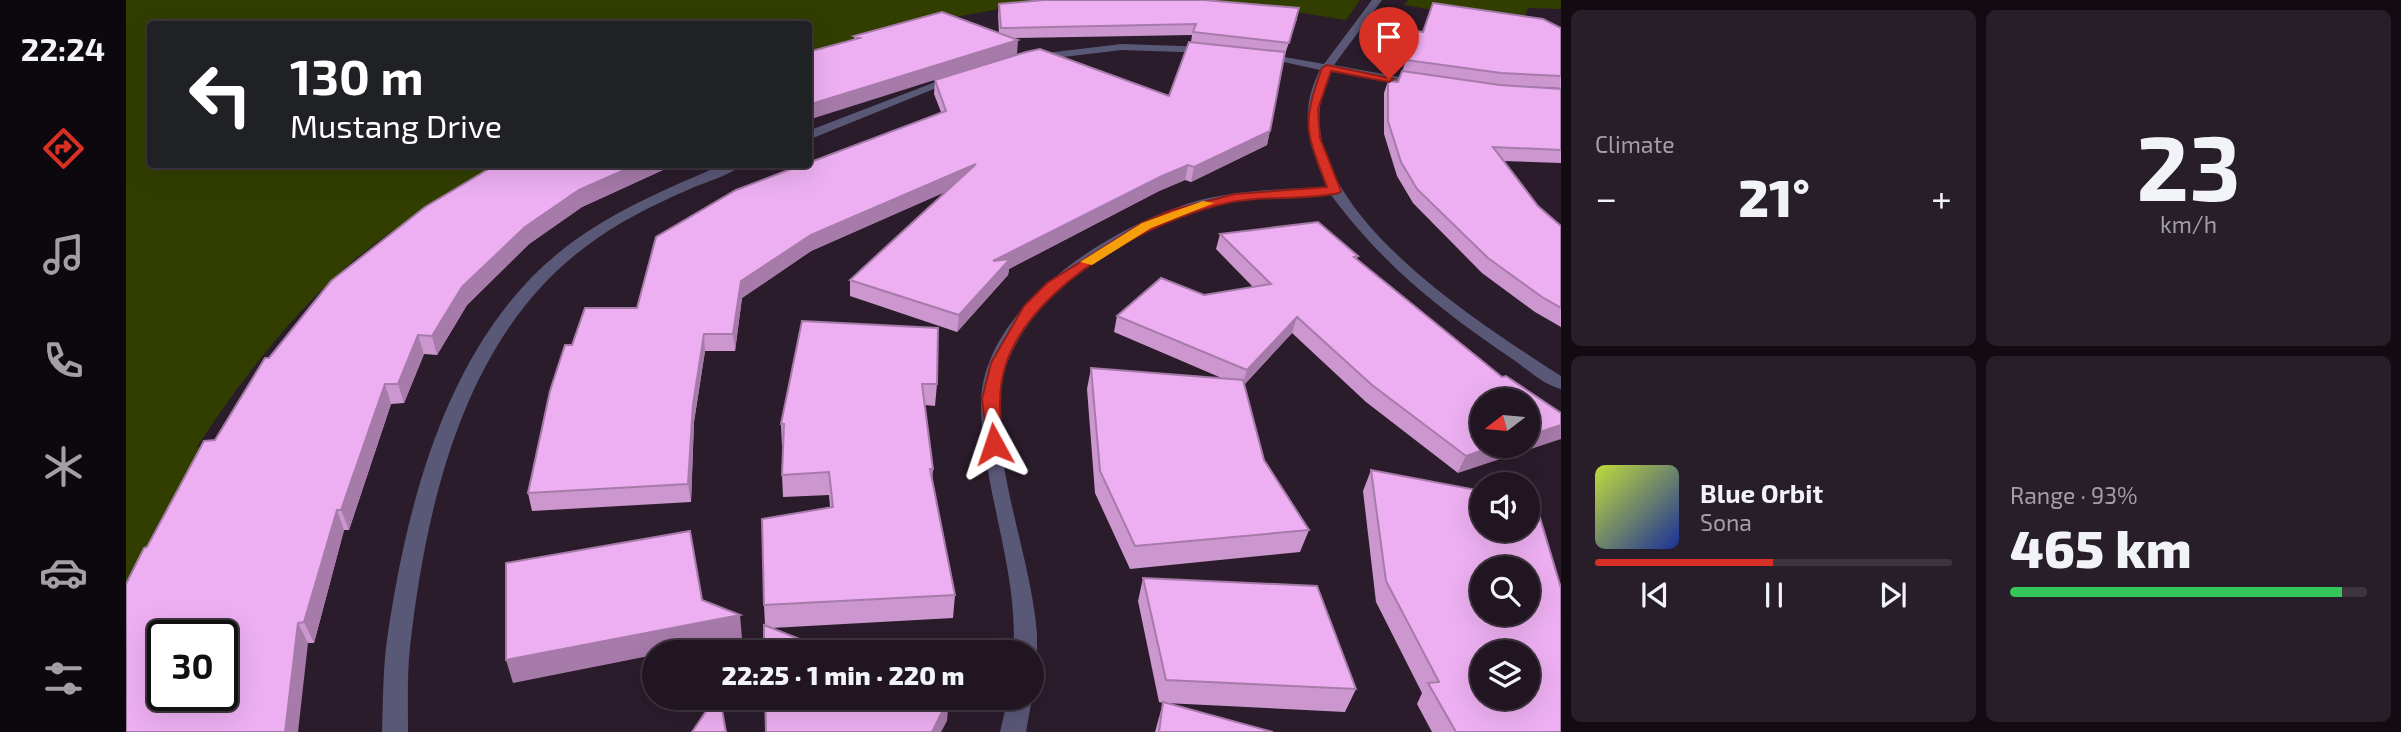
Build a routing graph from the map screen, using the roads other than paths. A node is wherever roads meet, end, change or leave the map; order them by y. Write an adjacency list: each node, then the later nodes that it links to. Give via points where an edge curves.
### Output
1 (1377, 0): 5 (street)
2 (1222, 51): 4 (street, via 1122,47)
3 (1246, 54): 5 (street)
4 (1017, 60)
5 (1327, 68): 7 (street); 10 (street, via 1313,109 1314,138)
6 (966, 74): 8 (street)
7 (1430, 86)
8 (812, 134)
9 (727, 168): 14 (street, via 658,197 595,233 559,260 503,321 478,366 432,478 398,649)
10 (1335, 191): 11 (street, via 1363,228 1423,286); 12 (street, via 1235,198 1177,212 1079,266 1030,310 999,363 990,399)
11 (1561, 384)
12 (1024, 640)
13 (1018, 710): 15 (street)
14 (395, 732)
15 (1013, 732)

